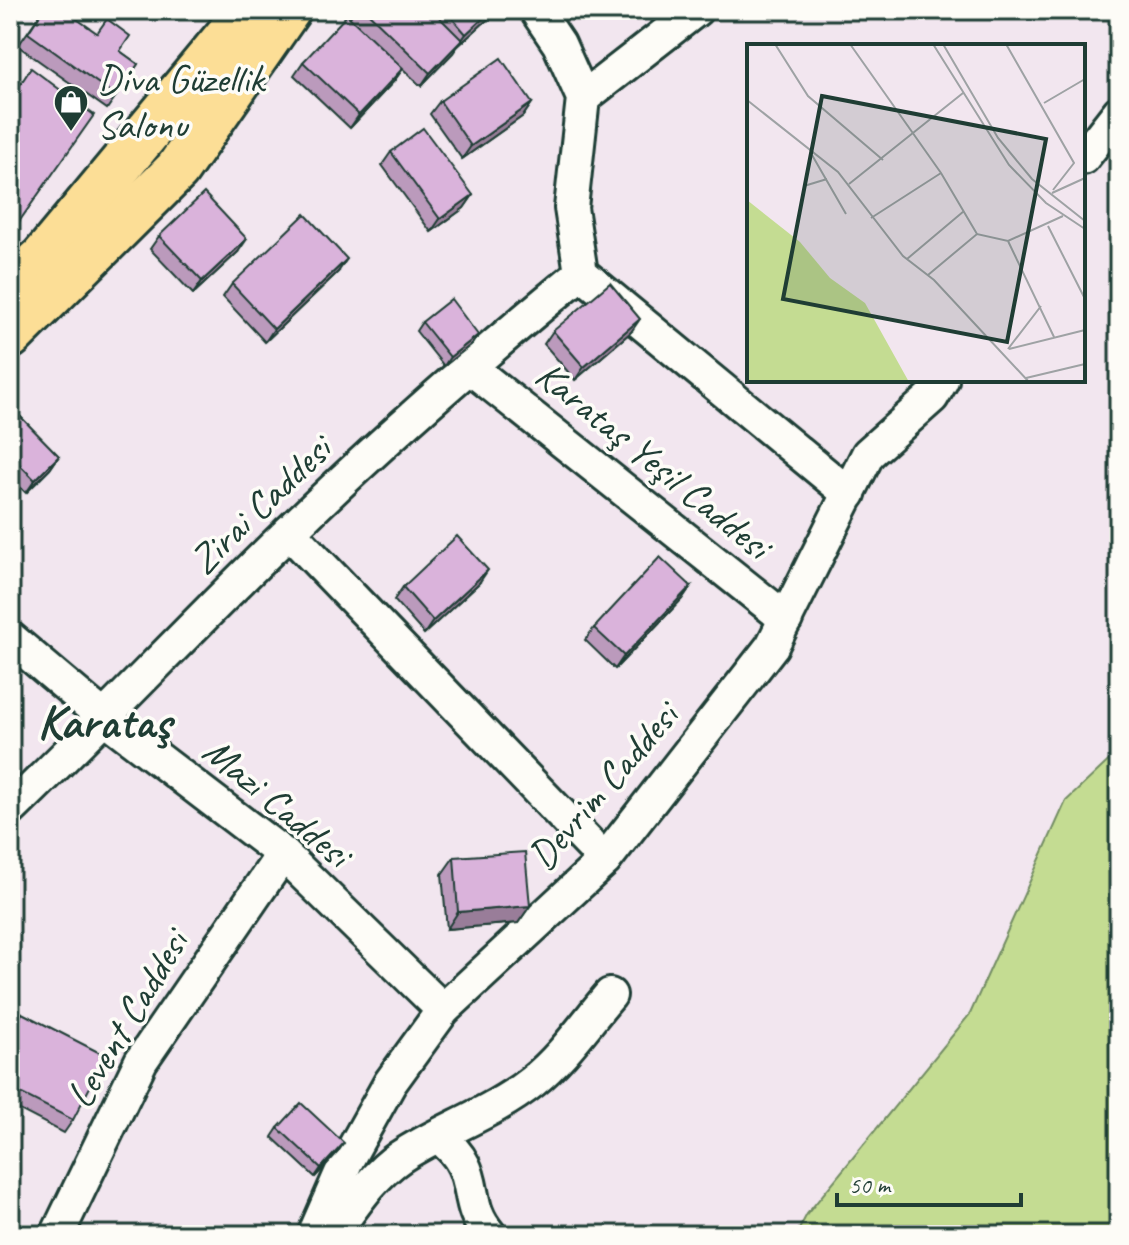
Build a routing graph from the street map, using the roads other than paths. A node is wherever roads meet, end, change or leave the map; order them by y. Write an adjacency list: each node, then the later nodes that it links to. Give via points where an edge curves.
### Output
1 (244, 10): 9 (highway, via 43,258)
2 (288, 10): 10 (highway, via 177,170)
3 (536, 10): 5 (street, via 559,44)
4 (696, 10): 5 (street)
5 (583, 98): 8 (street, via 571,208)
6 (1119, 112): 7 (street)
7 (1085, 155)
8 (581, 273): 11 (street, Zirai Caddesi); 13 (street)
9 (10, 288)
10 (10, 336)
11 (468, 366): 14 (street, Zirai Caddesi); 15 (street, Karataş Yeşil Caddesi)
12 (941, 382): 13 (street, Devrim Caddesi, via 932,397 868,454)
13 (849, 494): 15 (street, Devrim Caddesi)
14 (289, 532): 17 (street, Zirai Caddesi); 20 (street)
15 (786, 619): 20 (street, Devrim Caddesi, via 772,646)
16 (10, 638): 17 (street, Mazi Caddesi)
17 (106, 719): 18 (street, Zirai Caddesi); 19 (street, Mazi Caddesi)
18 (10, 810)
19 (283, 854): 22 (street, Mazi Caddesi); 24 (street, Levent Caddesi, via 141,1061)
20 (605, 860): 22 (street, Devrim Caddesi)
21 (610, 995): 23 (street, via 533,1081)
22 (443, 1010): 25 (street, Devrim Caddesi, via 390,1083 346,1162)
23 (439, 1137): 26 (street, via 381,1172); 27 (street, via 467,1167 472,1200)
24 (57, 1235)
25 (314, 1235)
26 (332, 1235)
27 (490, 1235)

